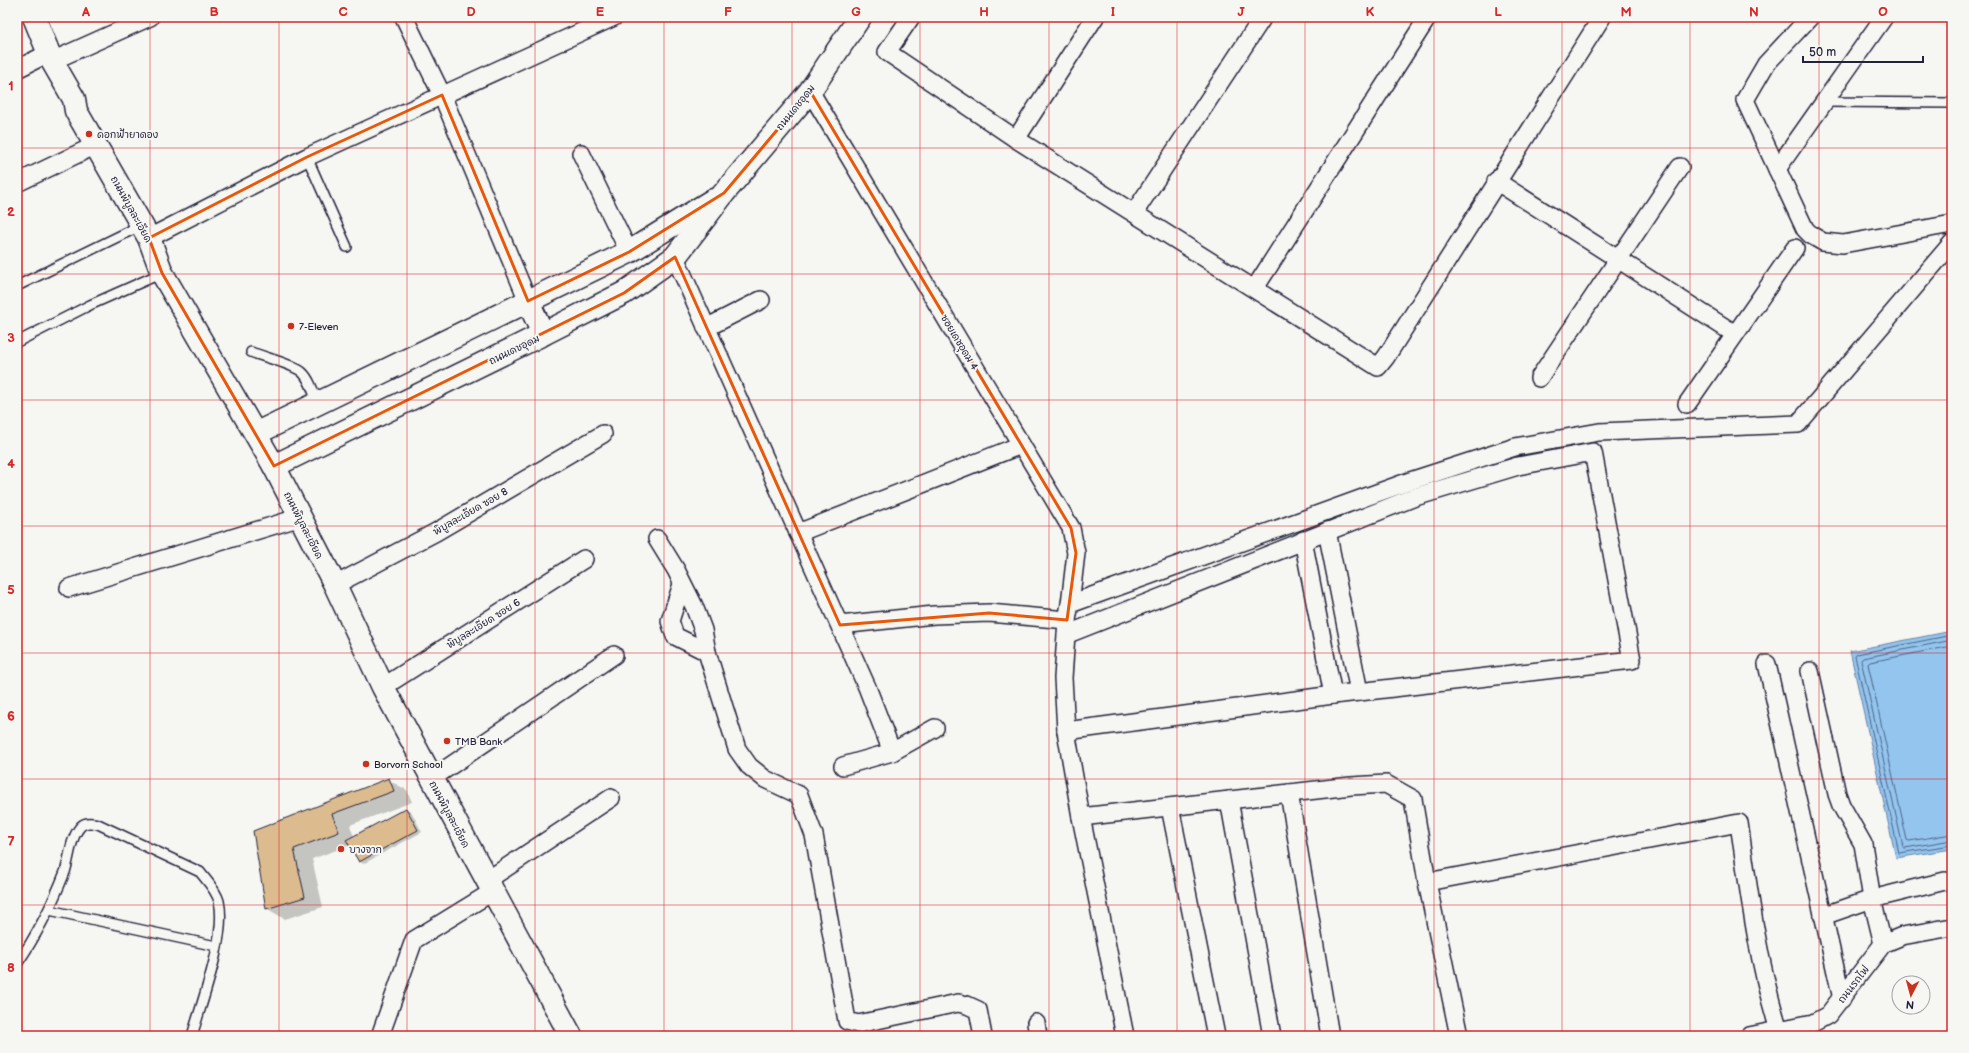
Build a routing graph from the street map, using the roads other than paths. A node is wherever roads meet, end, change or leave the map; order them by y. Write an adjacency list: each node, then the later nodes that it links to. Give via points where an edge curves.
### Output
1 (34, 17): 13 (main road, ถนนพิบูลละเอียด)
2 (150, 17): 13 (street)
3 (404, 17): 16 (street)
4 (614, 17): 16 (street)
5 (860, 17): 15 (main road, ถนนเดชอุดม)
6 (911, 17): 19 (street, via 887,52)
7 (1095, 17): 19 (street)
8 (1263, 17): 28 (street)
9 (1428, 17): 39 (street)
10 (1602, 17): 25 (street)
11 (1810, 17): 24 (street, via 1766,64 1745,100)
12 (1884, 17): 17 (street)
13 (50, 57): 14 (street); 20 (main road, ถนนพิบูลละเอียด)
14 (17, 69)
15 (810, 91): 27 (main road, ถนนเดชอุดม); 52 (street, ซอยเดชอุดม 4)
16 (442, 95): 22 (street); 41 (street)
17 (1824, 102): 18 (lane); 24 (street)
18 (1952, 103)
19 (1016, 139): 28 (street)
20 (96, 145): 26 (street); 30 (main road, ถนนพิบูลละเอียด)
21 (581, 153): 34 (street)
22 (307, 157): 30 (street); 32 (lane)
23 (1680, 168): 36 (street)
24 (1777, 169): 29 (street, via 1805,229 1823,242 1842,244)
25 (1496, 181): 36 (street); 39 (street, via 1378,367)
26 (17, 183)
27 (724, 193): 34 (main road, ถนนเดชอุดม); 35 (main road, ถนนเดชอุดม)
28 (1134, 213): 39 (street)
29 (1952, 224)
30 (146, 231): 37 (main road, ถนนพิบูลละเอียด); 38 (lane)
31 (1952, 243): 63 (street, via 1798,424 1599,432 1515,447 1410,481)
32 (347, 247)
33 (1795, 248): 44 (street)
34 (629, 252): 41 (main road, ถนนเดชอุดม)
35 (675, 257): 42 (street); 43 (main road, ถนนเดชอุดม, via 624,293)
36 (1620, 259): 44 (street); 47 (street)
37 (162, 273): 45 (lane, via 90,305); 50 (main road, ถนนพิบูลละเอียด)
38 (17, 286)
39 (1255, 288)
40 (761, 300): 42 (street)
41 (528, 301): 43 (main road); 48 (main road, ถนนเดชอุดม)
42 (706, 328): 56 (street)
43 (543, 334): 53 (main road, ถนนเดชอุดม)
44 (1734, 334): 49 (street)
45 (17, 342)
46 (251, 352): 48 (lane, via 303,372)
47 (1539, 378)
48 (317, 403): 50 (main road, ถนนเดชอุดม)
49 (1687, 404)
50 (257, 433): 53 (main road, ถนนพิบูลละเอียด)
51 (603, 434): 61 (street, พิบูลละเอียด ซอย 8, via 436,532)
52 (1021, 445): 56 (street); 63 (street, ซอยเดชอุดม 4, via 1071,528 1076,553)
53 (274, 466): 54 (main road, ถนนพิบูลละเอียด)
54 (300, 517): 61 (main road, ถนนพิบูลละเอียด); 62 (street)
55 (1327, 531): 58 (street); 70 (street); 70 (street, via 1415,497 1518,466 1593,452 1632,660)
56 (798, 534): 64 (street)
57 (657, 539): 60 (street)
58 (1303, 540): 63 (street); 71 (street)
59 (584, 559): 69 (street, พิบูลละเอียด ซอย 6)
60 (682, 584): 65 (street, via 703,630); 65 (street, via 670,621 675,636)
61 (335, 585): 69 (main road, ถนนพิบูลละเอียด)
62 (69, 588)
63 (1068, 619): 64 (street, via 989,613 934,615); 73 (street, ซอยเดชอุดม 4, via 1063,678)
64 (840, 625): 74 (street)
65 (707, 652): 97 (street, via 737,749 749,766 765,779 799,795 814,835 847,1021 858,1024 958,1003 978,1010)
66 (614, 655): 76 (street)
67 (1767, 664): 87 (street)
68 (1810, 671): 85 (street, via 1837,794 1863,844)
69 (383, 687): 76 (main road, ถนนพิบูลละเอียด)
70 (1359, 692): 71 (street)
71 (1334, 695): 73 (street)
72 (935, 728): 74 (street)
73 (1066, 731): 81 (street, ซอยเดชอุดม 4)
74 (892, 752): 75 (street)
75 (843, 766)
76 (431, 779): 84 (main road, ถนนพิบูลละเอียด)
77 (1289, 793): 79 (street); 83 (street, via 1386,784 1413,799); 101 (street)
78 (611, 798): 84 (street)
79 (1229, 800): 80 (street); 100 (street)
80 (1170, 807): 81 (street); 99 (street)
81 (1081, 817): 98 (street, ซอยเดชอุดม 4)
82 (1945, 881): 85 (street)
83 (1427, 882): 93 (street, via 1739,823 1766,990); 102 (street)
84 (489, 887): 95 (street, via 414,940); 96 (main road, ถนนพิบูลละเอียด)
85 (1872, 899): 87 (street); 89 (street)
86 (49, 910): 90 (lane); 90 (lane, via 66,870 74,836 82,825 98,824 200,872 212,886 218,899 221,917); 91 (lane)
87 (1823, 916): 92 (street)
88 (1952, 927): 89 (street, via 1902,936)
89 (1883, 944): 92 (street, ถนนรถไฟ)
90 (216, 946): 94 (lane, via 211,973)
91 (17, 964)
92 (1842, 999): 93 (street, ถนนรถไฟ, via 1828,1015 1813,1023)
93 (1779, 1030): 103 (street, ถนนรถไฟ)
94 (192, 1036)
95 (380, 1036)
96 (571, 1036)
97 (983, 1036)
98 (1126, 1036)
99 (1216, 1036)
100 (1272, 1036)
101 (1330, 1036)
102 (1460, 1036)
103 (1749, 1036)

